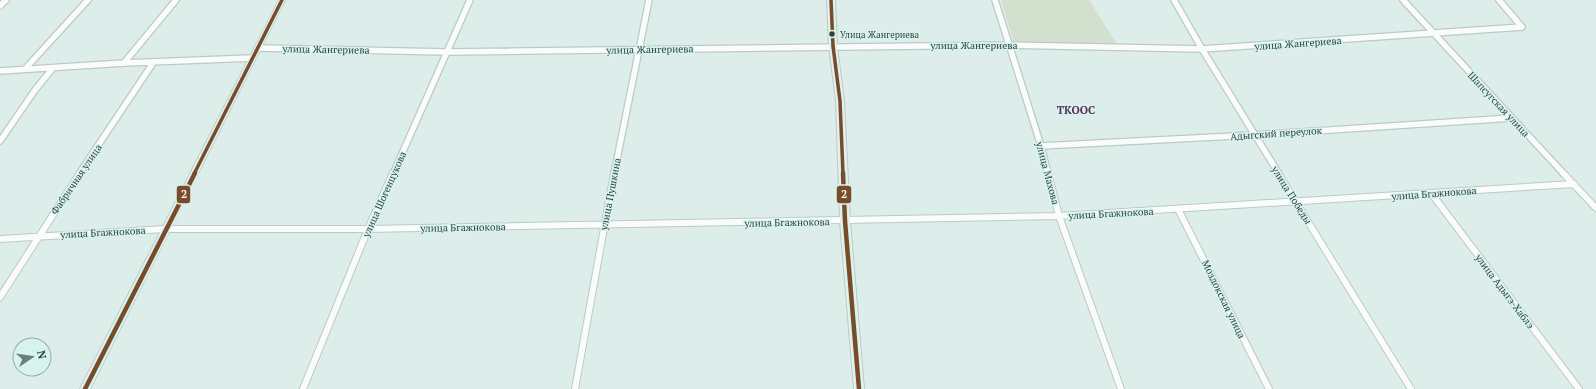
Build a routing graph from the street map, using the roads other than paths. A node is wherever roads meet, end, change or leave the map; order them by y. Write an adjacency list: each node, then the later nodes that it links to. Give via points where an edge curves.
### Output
1 (6, 0): 12 (street)
2 (88, 0): 24 (street)
3 (176, 0): 21 (street)
4 (282, 0): 16 (street)
5 (470, 0): 19 (street, улица Шогенцукова)
6 (649, 0): 17 (street, улица Пушкина)
7 (830, 0): 15 (main road)
8 (995, 0): 14 (street, улица Махова)
9 (1174, 0): 18 (street, улица Победы)
10 (1403, 0): 13 (street, Шапсугская улица)
11 (1499, 0): 13 (street, улица Жангериева, via 1522,27)
12 (0, 6)
13 (1434, 34): 18 (street, улица Жангериева); 26 (street, Шапсугская улица)
14 (1008, 45): 15 (street, улица Жангериева); 18 (street, улица Жангериева); 29 (street, улица Махова)
15 (833, 46): 17 (street, улица Жангериева); 36 (main road, via 840,101)
16 (258, 48): 19 (street, улица Жангериева); 20 (street)
17 (638, 49): 19 (street, улица Жангериева); 37 (street, улица Пушкина)
18 (1202, 49): 27 (street, улица Победы)
19 (447, 52): 39 (street, улица Шогенцукова)
20 (252, 58): 22 (street); 38 (street)
21 (124, 63): 22 (street); 23 (street)
22 (153, 63): 40 (street, Фабричная улица)
23 (53, 68): 24 (street); 28 (street)
24 (25, 69): 25 (street)
25 (0, 71)
26 (1512, 118): 27 (street, Адыгский переулок); 30 (street, Шапсугская улица)
27 (1254, 135): 29 (street, Адыгский переулок); 32 (street, улица Победы)
28 (0, 141)
29 (1041, 146): 35 (street, улица Махова)
30 (1574, 184): 31 (street, улица Бгажнокова); 33 (street, Шапсугская улица)
31 (1431, 193): 32 (street, улица Бгажнокова); 50 (street, улица Адыгэ-Хаблэ)
32 (1296, 202): 34 (street, улица Бгажнокова); 49 (street, улица Победы)
33 (1596, 208)
34 (1178, 209): 35 (street, улица Бгажнокова); 48 (street, Моздокская улица)
35 (1059, 216): 36 (street, улица Бгажнокова); 47 (street, улица Махова)
36 (845, 221): 37 (street, улица Бгажнокова); 46 (main road)
37 (604, 224): 39 (street, улица Бгажнокова); 45 (street, улица Пушкина)
38 (165, 229): 39 (street, улица Бгажнокова); 40 (street, улица Бгажнокова); 43 (street)
39 (368, 229): 44 (street, улица Шогенцукова)
40 (38, 236): 41 (street, улица Бгажнокова); 42 (street, Фабричная улица)
41 (0, 239)
42 (0, 297)
43 (85, 389)
44 (302, 389)
45 (576, 389)
46 (859, 389)
47 (1121, 389)
48 (1269, 389)
49 (1411, 389)
50 (1579, 389)

